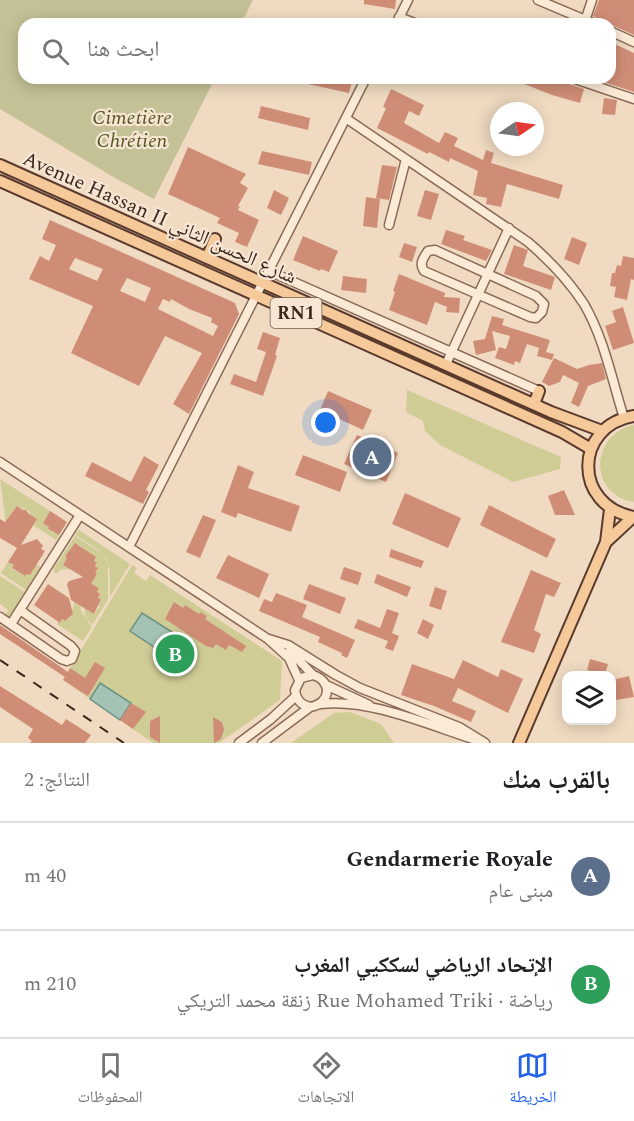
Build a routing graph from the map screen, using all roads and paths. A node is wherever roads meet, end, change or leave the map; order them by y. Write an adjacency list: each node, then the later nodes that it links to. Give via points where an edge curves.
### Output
1 (408, 0): 4 (street)
2 (538, 0): 5 (street)
3 (592, 0): 6 (street)
4 (399, 18)
5 (576, 18)
6 (586, 18)
7 (616, 34): 8 (street)
8 (634, 42)
9 (363, 84): 12 (street)
10 (590, 84): 11 (street)
11 (634, 99)
12 (346, 119): 13 (street); 20 (street)
13 (406, 159): 16 (street); 17 (street)
14 (0, 165): 19 (main road, Avenue Hassan II شارع الحسن الثاني / RN1)
15 (0, 181): 23 (main road, Avenue Hassan II شارع الحسن الثاني / RN1)
16 (389, 225)
17 (509, 228): 21 (street); 29 (street, via 546,258 583,304)
18 (215, 239): 19 (main road)
19 (207, 258): 22 (main road, Avenue Hassan II شارع الحسن الثاني / RN1)
20 (269, 271): 22 (street); 25 (street)
21 (488, 275): 24 (street); 24 (street, via 536,296 544,308 538,317 533,317); 24 (street, via 435,250 428,251 422,262 424,271)
22 (262, 284): 23 (street); 26 (main road, Avenue Hassan II شارع الحسن الثاني / RN1)
23 (256, 295): 31 (main road, Avenue Hassan II شارع الحسن الثاني / RN1, via 562,432); 37 (street)
24 (478, 295): 25 (street)
25 (452, 352): 26 (street); 27 (street)
26 (446, 364): 28 (main road, Avenue Hassan II شارع الحسن الثاني / RN1)
27 (539, 391): 28 (main road)
28 (534, 404): 30 (main road, Avenue Hassan II شارع الحسن الثاني / RN1)
29 (629, 417): 30 (main road)
30 (602, 431): 31 (main road)
31 (591, 449): 33 (main road, via 590,481)
32 (0, 462): 34 (street)
33 (610, 508): 35 (main road); 36 (main road)
34 (80, 514): 37 (street); 38 (street)
35 (633, 517): 36 (main road)
36 (606, 542): 52 (main road)
37 (129, 547): 41 (street)
38 (20, 610): 40 (street); 40 (street, via 71,646 74,657 61,659)
39 (0, 617): 40 (street)
40 (11, 624)
41 (268, 639): 42 (street, via 290,651); 43 (street, via 289,658); 51 (street, via 288,645 354,684 459,727)
42 (313, 675): 43 (street); 44 (street)
43 (299, 681): 45 (street)
44 (326, 685): 46 (street, via 327,693); 48 (street)
45 (296, 696): 47 (street); 49 (street)
46 (321, 704): 47 (street); 48 (street)
47 (310, 707): 50 (street)
48 (371, 707): 51 (street)
49 (239, 743)
50 (262, 743)
51 (485, 743)
52 (519, 743)

